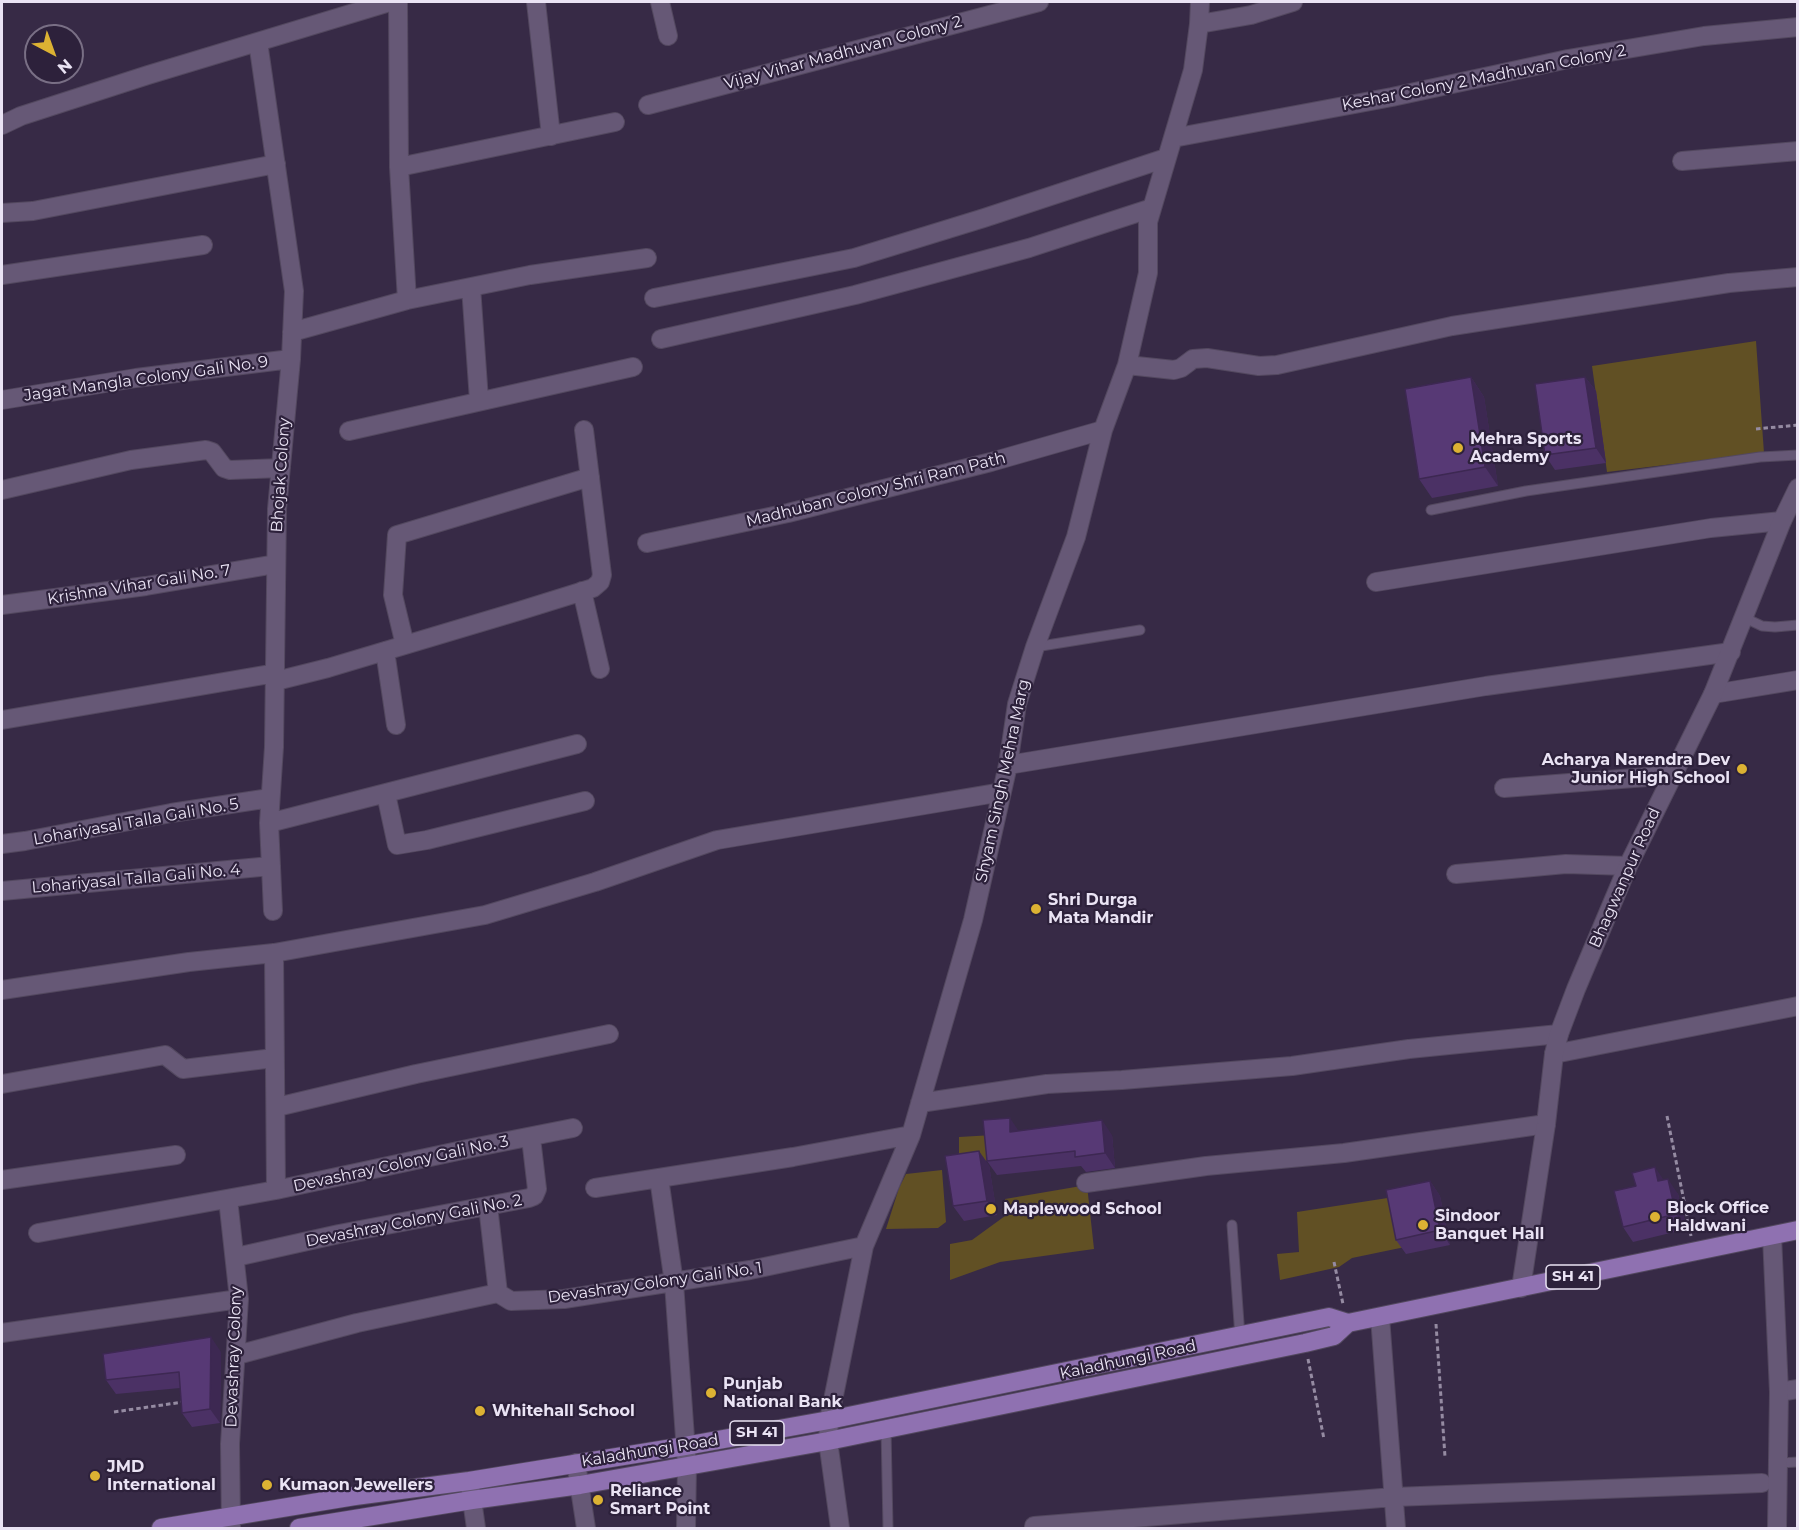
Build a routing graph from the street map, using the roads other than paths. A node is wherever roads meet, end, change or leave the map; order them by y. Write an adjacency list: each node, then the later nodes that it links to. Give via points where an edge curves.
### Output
1 (390, 2): 11 (street)
2 (398, 2): 21 (street)
3 (536, 2): 15 (street)
4 (660, 2): 10 (street)
5 (1039, 2): 12 (street, Vijay Vihar Madhuvan Colony 2)
6 (1200, 2): 8 (street, Shyam Singh Mehra Marg)
7 (1293, 2): 8 (street, via 1251,15)
8 (1199, 24): 16 (street, Shyam Singh Mehra Marg, via 1193,70)
9 (1797, 27): 16 (street, Keshar Colony 2 Madhuvan Colony 2, via 1704,36 1591,55)
10 (668, 36)
11 (258, 42): 14 (street); 20 (street, Bhojak Colony)
12 (648, 105)
13 (615, 122): 15 (street)
14 (2, 125)
15 (551, 136): 21 (street)
16 (1173, 138): 18 (street, Shyam Singh Mehra Marg)
17 (1797, 151): 19 (street)
18 (1166, 158): 22 (street, Shyam Singh Mehra Marg); 29 (street, via 854,258)
19 (1682, 161)
20 (276, 164): 23 (street, via 33,211); 31 (street, Bhojak Colony, via 294,291)
21 (399, 167): 30 (street)
22 (1152, 208): 32 (street, via 1029,248 866,292); 34 (street, Shyam Singh Mehra Marg, via 1148,222 1148,273)
23 (2, 213)
24 (203, 245): 26 (street)
25 (647, 258): 28 (street)
26 (2, 275)
27 (1797, 277): 34 (street, via 1729,283 1452,326 1277,365 1207,358 1193,359 1174,370)
28 (471, 287): 30 (street); 37 (street)
29 (654, 298)
30 (407, 300): 31 (street)
31 (292, 332): 33 (street, Bhojak Colony)
32 (661, 339)
33 (291, 359): 36 (street, Jagat Mangla Colony Gali No. 9); 42 (street, Bhojak Colony)
34 (1127, 365): 39 (street, Shyam Singh Mehra Marg)
35 (633, 367): 37 (street)
36 (2, 400)
37 (479, 400): 40 (street)
38 (584, 430): 43 (street)
39 (1103, 430): 48 (street, Madhuban Colony Shri Ram Path, via 799,510); 57 (street, Shyam Singh Mehra Marg, via 1076,537)
40 (349, 431)
41 (1797, 455): 46 (lane, via 1538,489)
42 (281, 468): 45 (street, via 230,470 206,450 131,460); 49 (street, Bhojak Colony)
43 (590, 477): 51 (street, via 602,575 593,588); 56 (street, via 397,535 393,595)
44 (1797, 488): 47 (street, Bhagwanpur Road)
45 (2, 490)
46 (1431, 510)
47 (1782, 520): 50 (street); 53 (street, Bhagwanpur Road)
48 (647, 543)
49 (276, 564): 52 (street, Krishna Vihar Gali No. 7); 61 (street, Bhojak Colony)
50 (1376, 582)
51 (582, 591): 56 (street); 60 (street)
52 (2, 605)
53 (1745, 618): 54 (lane, via 1762,626); 59 (street, Bhagwanpur Road)
54 (1797, 625)
55 (1140, 630): 57 (lane)
56 (405, 645): 58 (street)
57 (1035, 647): 67 (street, Shyam Singh Mehra Marg, via 1017,704)
58 (385, 651): 61 (street); 65 (street)
59 (1731, 652): 63 (street, Bhagwanpur Road); 67 (street, via 1486,686)
60 (600, 669)
61 (276, 677): 64 (street); 72 (street, Bhojak Colony)
62 (1797, 680): 63 (street)
63 (1713, 694): 68 (street, Bhagwanpur Road)
64 (2, 720)
65 (396, 725)
66 (577, 744): 71 (street)
67 (1008, 765): 70 (street, Shyam Singh Mehra Marg)
68 (1673, 776): 69 (street); 76 (street, Bhagwanpur Road)
69 (1504, 788)
70 (1002, 792): 81 (street, via 717,840 485,915); 89 (street, Shyam Singh Mehra Marg, via 973,920)
71 (386, 794): 73 (street, via 397,845); 74 (street)
72 (270, 798): 74 (street, Bhojak Colony); 75 (street, Lohariyasal Talla Gali No. 5)
73 (585, 801)
74 (269, 823): 77 (street, Bhojak Colony)
75 (2, 844)
76 (1628, 866): 78 (street, via 1566,864); 85 (street, Bhagwanpur Road)
77 (271, 867): 79 (street, Lohariyasal Talla Gali No. 4); 80 (street, Bhojak Colony)
78 (1456, 874)
79 (2, 891)
80 (273, 911)
81 (274, 953): 82 (street); 87 (street)
82 (2, 990)
83 (1797, 1006): 86 (street)
84 (609, 1034): 90 (street)
85 (1559, 1034): 86 (street, Bhagwanpur Road); 89 (street, via 1292,1066 1047,1084)
86 (1554, 1054): 91 (street, Bhagwanpur Road)
87 (274, 1058): 88 (street, via 183,1069 165,1054); 90 (street)
88 (2, 1084)
89 (920, 1103): 93 (street, Shyam Singh Mehra Marg)
90 (277, 1107): 100 (street)
91 (1546, 1124): 98 (street, via 1344,1153 1206,1166); 110 (street, Bhagwanpur Road)
92 (573, 1128): 94 (street, Devashray Colony Gali No. 3)
93 (911, 1135): 96 (street); 107 (street, Shyam Singh Mehra Marg)
94 (531, 1138): 100 (street, Devashray Colony Gali No. 3); 102 (street, Devashray Colony Gali No. 2, via 537,1189 534,1196)
95 (176, 1155): 97 (street)
96 (659, 1178): 99 (street); 109 (street)
97 (2, 1180)
98 (1086, 1183)
99 (595, 1188)
100 (276, 1190): 101 (street, Devashray Colony Gali No. 3)
101 (228, 1199): 105 (street); 108 (street, Devashray Colony)
102 (488, 1206): 108 (street, Devashray Colony Gali No. 2); 111 (street)
103 (1232, 1225): 116 (lane)
104 (1797, 1230): 106 (main road, Kaladhungi Road / SH 41)
105 (38, 1233)
106 (1772, 1236): 110 (main road, Kaladhungi Road / SH 41); 120 (street)
107 (864, 1246): 109 (street, Devashray Colony Gali No. 1); 122 (street, Shyam Singh Mehra Marg)
108 (236, 1257): 112 (street, Devashray Colony)
109 (674, 1283): 111 (street, Devashray Colony Gali No. 1, via 564,1299 511,1301); 125 (street)
110 (1521, 1288): 113 (main road, Kaladhungi Road / SH 41)
111 (498, 1293): 117 (street, Devashray Colony Gali No. 1, via 357,1323)
112 (239, 1299): 115 (street); 117 (street, Devashray Colony)
113 (1380, 1317): 114 (main road, Kaladhungi Road / SH 41); 133 (street)
114 (1348, 1323): 116 (main road, Kaladhungi Road / SH 41, via 1329,1317); 121 (main road, Kaladhungi Road / SH 41, via 1334,1336)
115 (2, 1333)
116 (1240, 1337): 118 (main road, Kaladhungi Road / SH 41)
117 (237, 1355): 135 (street, Devashray Colony, via 230,1444)
118 (1033, 1379): 121 (main road); 122 (main road, Kaladhungi Road / SH 41)
119 (1797, 1389): 120 (street)
120 (1779, 1392): 127 (street)
121 (1037, 1399): 123 (main road, Kaladhungi Road / SH 41)
122 (829, 1420): 124 (street, Shyam Singh Mehra Marg); 125 (main road, Kaladhungi Road / SH 41)
123 (886, 1429): 124 (main road, Kaladhungi Road / SH 41); 144 (lane)
124 (828, 1441): 128 (main road, Kaladhungi Road / SH 41); 143 (street, Shyam Singh Mehra Marg)
125 (685, 1446): 126 (main road, Kaladhungi Road / SH 41); 128 (street)
126 (576, 1463): 129 (main road, Kaladhungi Road / SH 41); 131 (street)
127 (1788, 1463): 146 (street)
128 (687, 1467): 131 (main road, Kaladhungi Road / SH 41); 142 (street)
129 (469, 1481): 132 (main road, Kaladhungi Road / SH 41); 134 (street)
130 (1762, 1483): 133 (street)
131 (580, 1485): 134 (main road, Kaladhungi Road / SH 41); 141 (street)
132 (355, 1496): 135 (main road, Kaladhungi Road / SH 41); 136 (street)
133 (1394, 1497): 137 (street); 145 (street)
134 (472, 1500): 136 (main road, Kaladhungi Road / SH 41); 140 (street)
135 (232, 1522): 138 (main road, Kaladhungi Road / SH 41)
136 (359, 1523): 139 (main road, Kaladhungi Road / SH 41)
137 (1034, 1526)
138 (161, 1528)
139 (299, 1528)
140 (476, 1528)
141 (586, 1528)
142 (686, 1528)
143 (840, 1528)
144 (888, 1528)
145 (1396, 1528)
146 (1777, 1528)

